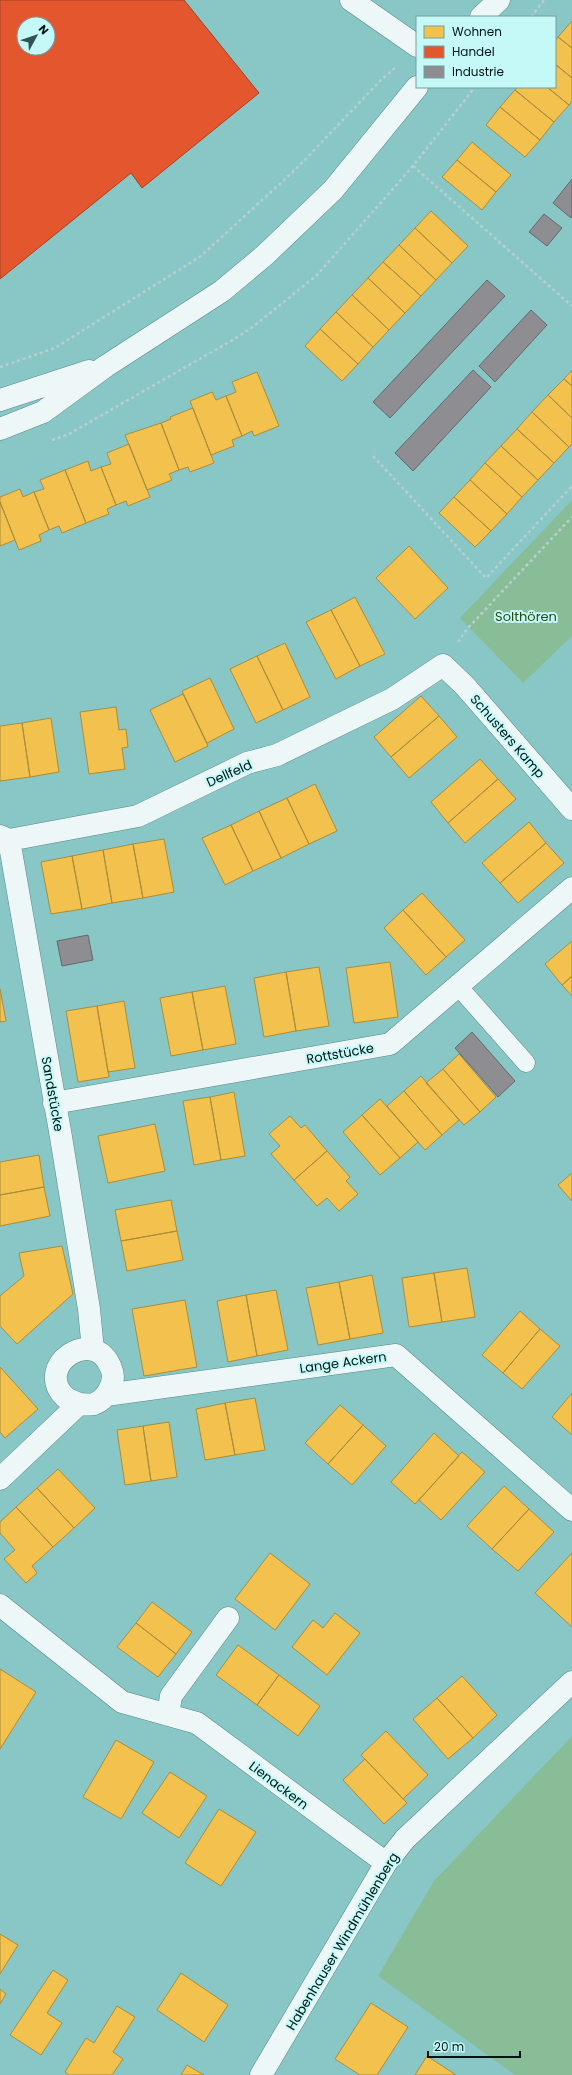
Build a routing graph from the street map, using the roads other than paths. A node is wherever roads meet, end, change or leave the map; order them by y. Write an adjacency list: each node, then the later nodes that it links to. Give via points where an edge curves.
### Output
1 (351, 0): 4 (street)
2 (499, 0): 3 (street)
3 (482, 16)
4 (416, 45)
5 (416, 88): 6 (street, via 333,190 265,255 204,304)
6 (106, 366): 7 (street); 8 (street, via 43,412)
7 (0, 400)
8 (0, 429)
9 (443, 665): 10 (street, Schusters Kamp, via 465,686); 11 (street, Dellfeld, via 392,699 277,755 247,763 138,816)
10 (572, 809)
11 (5, 838): 15 (street, Sandstücke)
12 (572, 888): 13 (street, Rottstücke)
13 (458, 986): 14 (lane); 15 (street, Rottstücke, via 390,1044)
14 (526, 1063)
15 (54, 1103): 16 (street, Sandstücke, via 88,1301)
16 (93, 1350): 17 (street, via 105,1357 112,1369 112,1383); 18 (street, via 78,1349 64,1356 57,1369 57,1384 65,1398)
17 (106, 1395): 18 (street, via 94,1404); 20 (street, Lange Ackern, via 396,1355)
18 (79, 1404): 19 (street)
19 (0, 1478)
20 (572, 1510)
21 (0, 1606): 24 (street, Lienackern, via 122,1702)
22 (228, 1618): 24 (street, via 171,1696)
23 (572, 1682): 25 (street, Habenhauser Windmühlenberg, via 405,1839)
24 (168, 1716): 25 (street, Lienackern, via 197,1723)
25 (386, 1863): 26 (street, Habenhauser Windmühlenberg)
26 (261, 2075)

